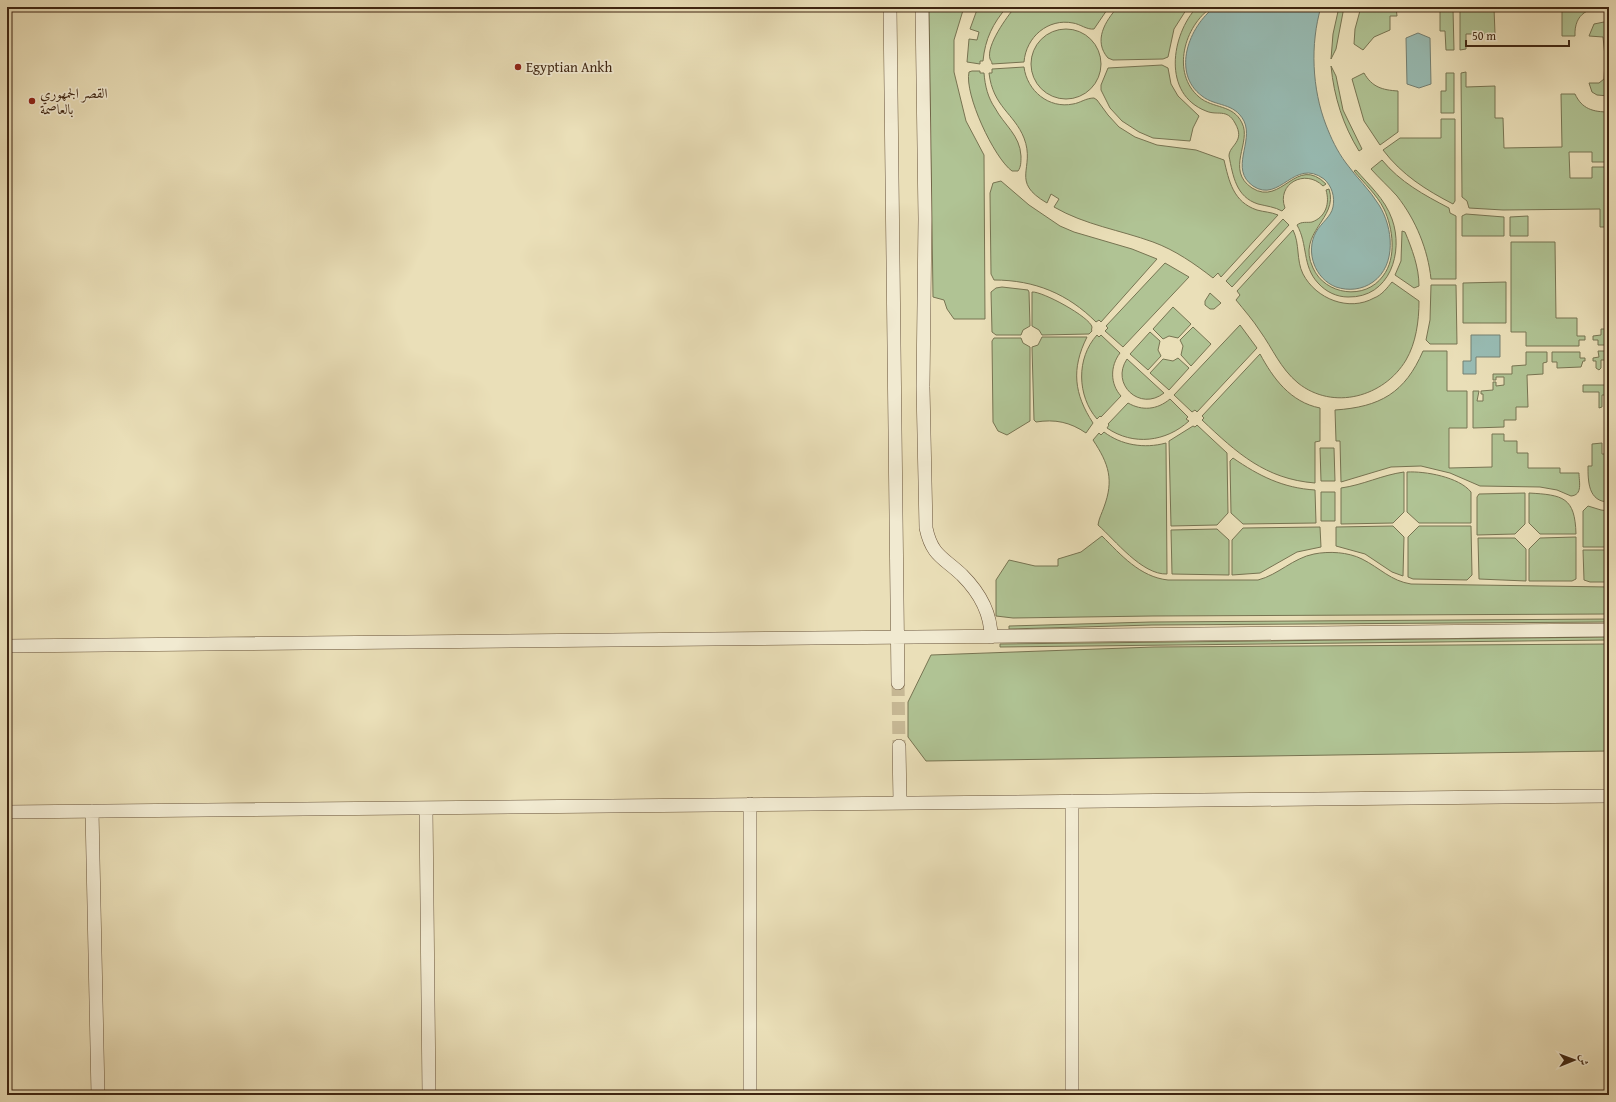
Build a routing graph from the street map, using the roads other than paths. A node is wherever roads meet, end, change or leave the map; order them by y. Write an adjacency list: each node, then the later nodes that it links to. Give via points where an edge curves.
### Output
1 (890, 7): 4 (street)
2 (922, 7): 5 (street, via 926,528 930,543 939,556 961,575 981,600 988,616)
3 (1609, 630): 5 (street)
4 (898, 637): 5 (street); 6 (street); 7 (street)
5 (991, 637)
6 (7, 646)
7 (898, 683)
8 (899, 746): 11 (street)
9 (1609, 796): 10 (street)
10 (1072, 801): 11 (street); 19 (street)
11 (900, 802): 12 (street)
12 (750, 804): 13 (street); 18 (street)
13 (426, 808): 14 (street); 17 (street)
14 (92, 811): 15 (street); 16 (street)
15 (7, 812)
16 (98, 1095)
17 (429, 1095)
18 (750, 1095)
19 (1072, 1095)

